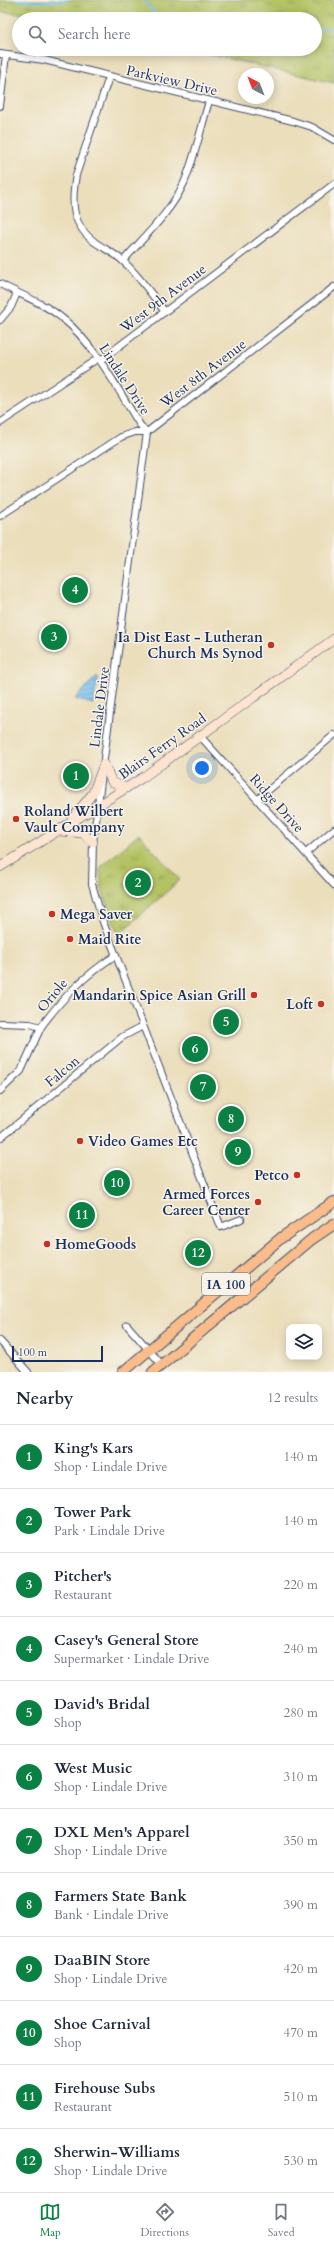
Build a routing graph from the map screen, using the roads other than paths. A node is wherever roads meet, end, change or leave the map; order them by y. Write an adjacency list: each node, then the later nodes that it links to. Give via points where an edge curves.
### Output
1 (3, 54): 5 (street)
2 (17, 56): 3 (street, Parkview Drive, via 44,60)
3 (109, 77): 4 (street, Parkview Drive); 8 (street, via 76,175 75,215 80,229)
4 (209, 101): 6 (street, Parkview Drive, via 312,127); 8 (street, via 183,184 171,204)
5 (0, 106)
6 (334, 140)
7 (334, 184): 12 (street, West 9th Avenue)
8 (123, 261): 12 (street, via 139,277)
9 (0, 284): 11 (street, Lindale Drive)
10 (334, 288): 16 (street, West 8th Avenue)
11 (18, 293): 13 (street); 14 (street, Lindale Drive, via 62,318)
12 (165, 312): 14 (street, West 9th Avenue, via 102,359)
13 (0, 320)
14 (97, 359): 15 (street, West 9th Avenue); 16 (street, Lindale Drive)
15 (0, 423)
16 (147, 432): 17 (street, West 8th Avenue, via 135,432 121,437); 21 (street, Lindale Drive, via 136,500)
17 (0, 516)
18 (334, 638): 20 (main road, Blairs Ferry Road)
19 (334, 735): 23 (street)
20 (200, 737): 22 (main road, Blairs Ferry Road); 23 (street, Ridge Drive)
21 (104, 764): 22 (main road, via 112,782); 24 (street, Lindale Drive); 25 (main road, via 93,793)
22 (126, 788): 24 (main road, Blairs Ferry Road)
23 (258, 799): 29 (street, Ridge Drive)
24 (99, 806): 25 (main road, Blairs Ferry Road); 28 (street, Lindale Drive)
25 (67, 825): 27 (main road, Blairs Ferry Road)
26 (334, 829): 29 (street)
27 (59, 831): 28 (main road, via 83,833); 30 (main road, Blairs Ferry Road)
28 (93, 842): 32 (street, Lindale Drive, via 91,869 95,898)
29 (306, 853): 31 (street, Ridge Drive)
30 (0, 867)
31 (334, 885)
32 (116, 955): 34 (street, Lindale Drive); 35 (street, Oriole, via 78,982)
33 (0, 1023): 35 (street, Oriole)
34 (143, 1026): 37 (street, Falcon, via 122,1037); 39 (street, Lindale Drive, via 222,1227)
35 (41, 1027): 36 (street, via 21,1071)
36 (0, 1091)
37 (0, 1138)
38 (334, 1202): 43 (highway, IA 100, via 281,1238)
39 (241, 1218)
40 (334, 1224): 44 (highway, IA 100)
41 (127, 1325): 43 (street)
42 (0, 1341): 45 (street)
43 (149, 1349): 44 (street); 46 (highway, IA 100)
44 (162, 1364): 47 (highway, IA 100)
45 (28, 1372)
46 (123, 1372)
47 (153, 1372)

